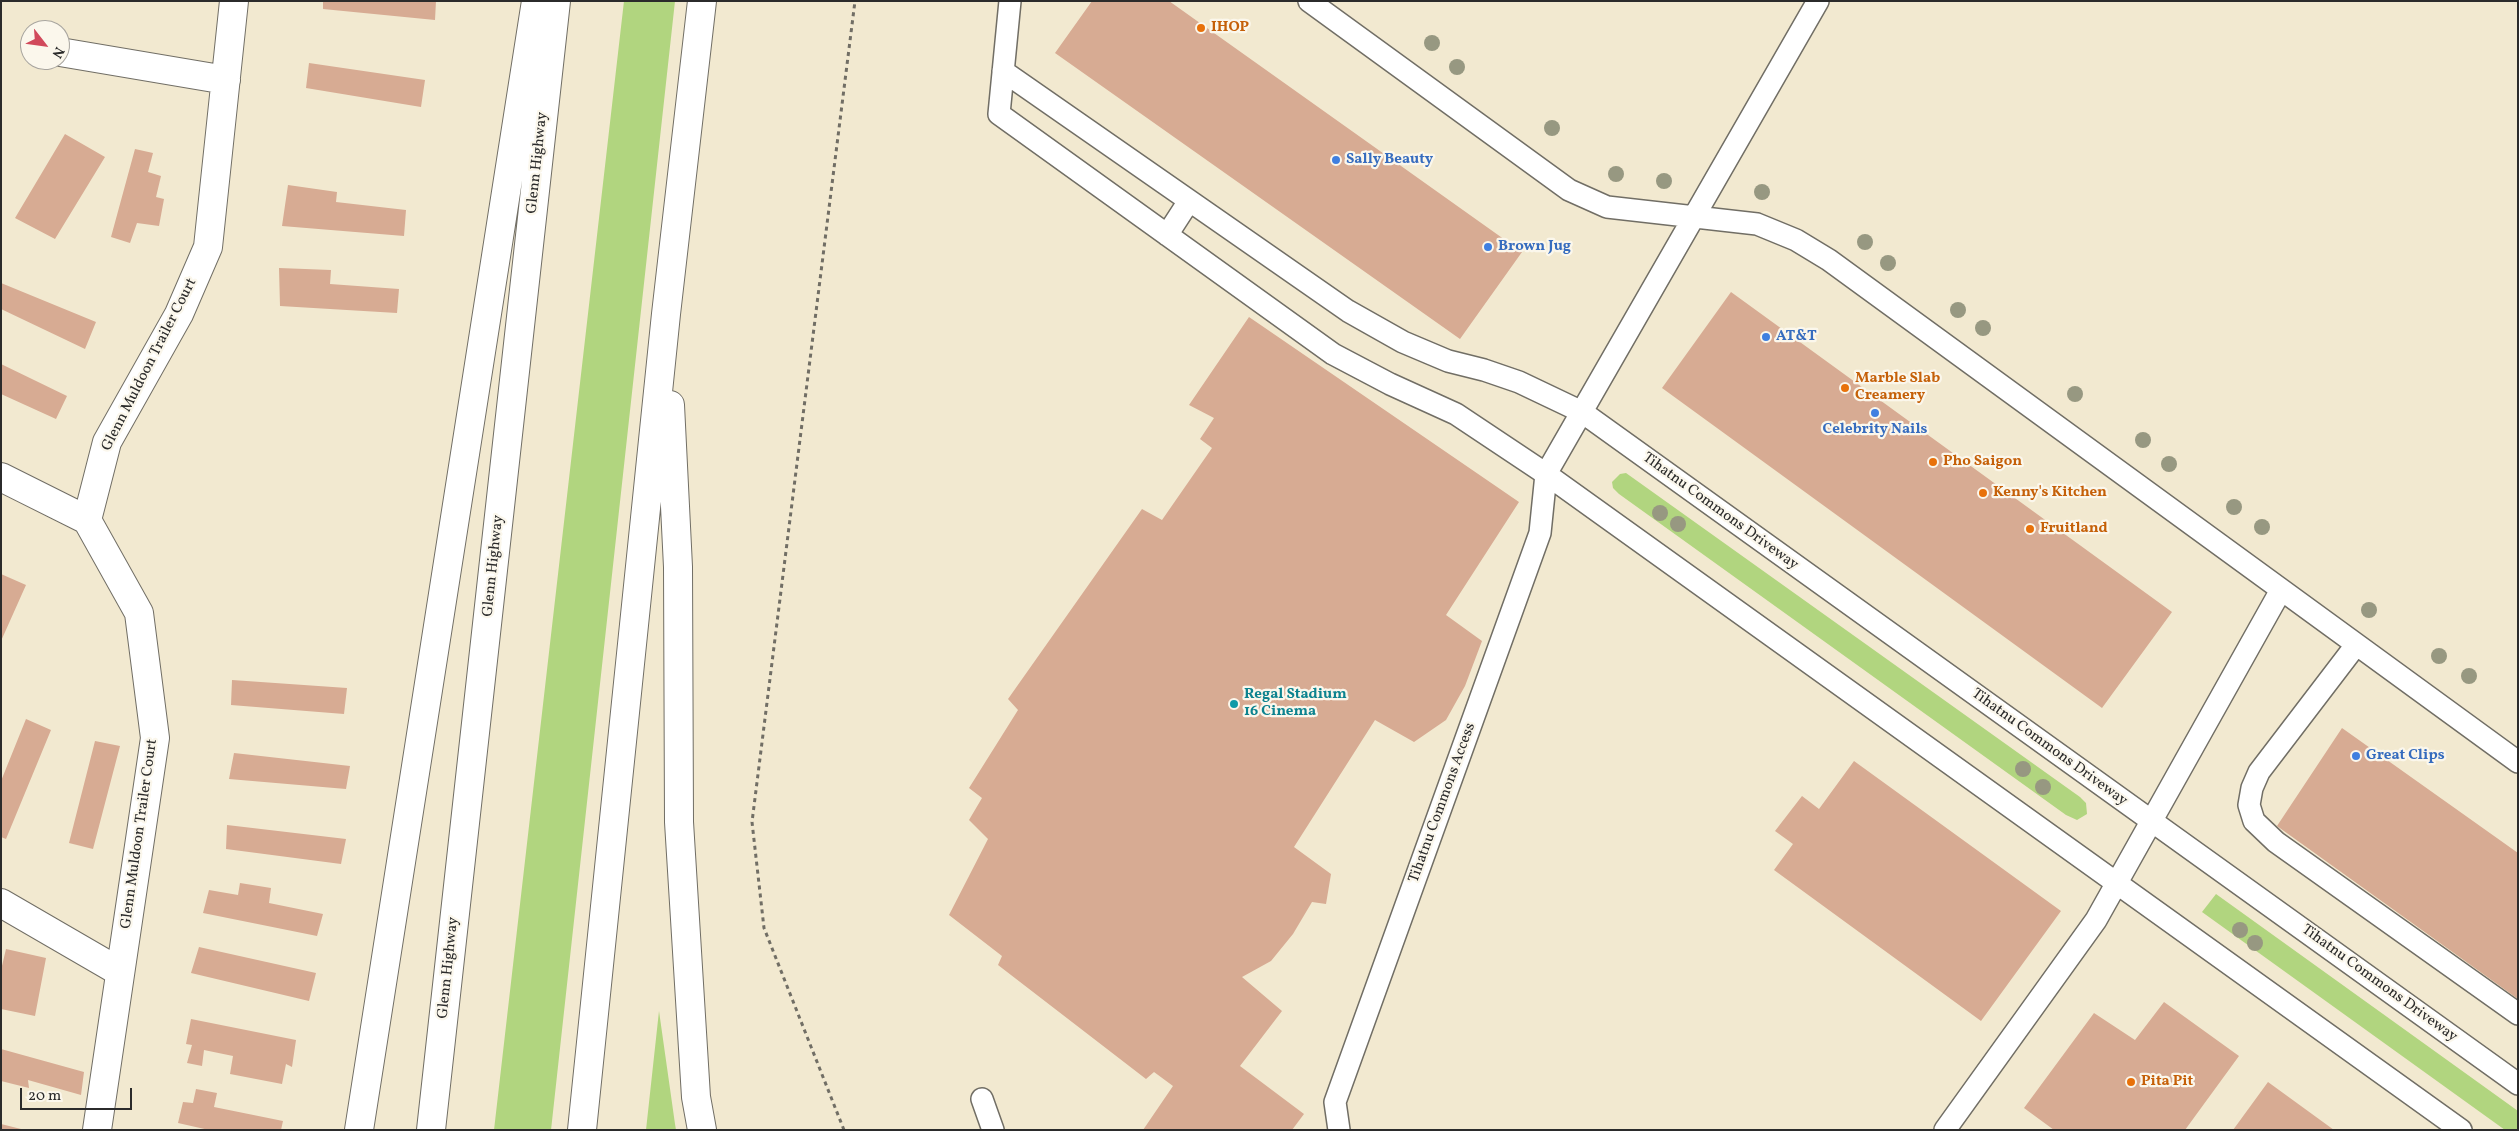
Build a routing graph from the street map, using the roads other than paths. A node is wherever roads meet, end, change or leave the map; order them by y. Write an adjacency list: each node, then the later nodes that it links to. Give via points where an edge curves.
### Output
1 (234, 1): 10 (main road, Glenn Muldoon Trailer Court)
2 (536, 1): 30 (main road)
3 (556, 1): 31 (main road, Glenn Highway)
4 (702, 1): 14 (main road)
5 (1010, 1): 9 (lane)
6 (1308, 1): 12 (lane, via 1569,190 1607,207)
7 (1818, 1): 12 (lane)
8 (70, 54): 10 (main road)
9 (1003, 71): 11 (lane, Tihatnu Commons Driveway); 13 (lane, via 999,114)
10 (226, 80): 18 (main road, Glenn Muldoon Trailer Court, via 208,247 179,314 107,442)
11 (1189, 201): 13 (lane); 15 (lane, Tihatnu Commons Driveway, via 1348,311 1403,342 1448,361 1519,382)
12 (1694, 216): 15 (lane); 19 (lane, via 1757,224 1796,240 1829,260)
13 (1167, 235): 16 (lane, via 1333,354 1456,414)
14 (666, 314): 32 (main road); 33 (main road, via 678,567 679,822 696,1098)
15 (1582, 412): 16 (lane); 22 (lane, Tihatnu Commons Driveway)
16 (1546, 474): 23 (lane); 35 (lane, Tihatnu Commons Access, via 1540,533 1335,1102)
17 (1, 477): 18 (main road)
18 (87, 520): 25 (main road, Glenn Muldoon Trailer Court, via 139,613 155,738)
19 (2281, 590): 20 (lane); 22 (lane)
20 (2356, 645): 21 (lane); 26 (lane, via 2259,772 2249,806 2254,821 2276,842)
21 (2518, 762)
22 (2152, 822): 23 (lane); 27 (lane, Tihatnu Commons Driveway)
23 (2117, 883): 36 (lane, via 2096,920); 37 (lane)
24 (1, 903): 25 (main road)
25 (120, 972): 29 (main road, Glenn Muldoon Trailer Court)
26 (2518, 1014)
27 (2518, 1084)
28 (982, 1098): 34 (lane)
29 (97, 1130)
30 (359, 1130)
31 (431, 1130)
32 (582, 1130)
33 (702, 1130)
34 (993, 1130)
35 (1339, 1130)
36 (1945, 1130)
37 (2461, 1130)

